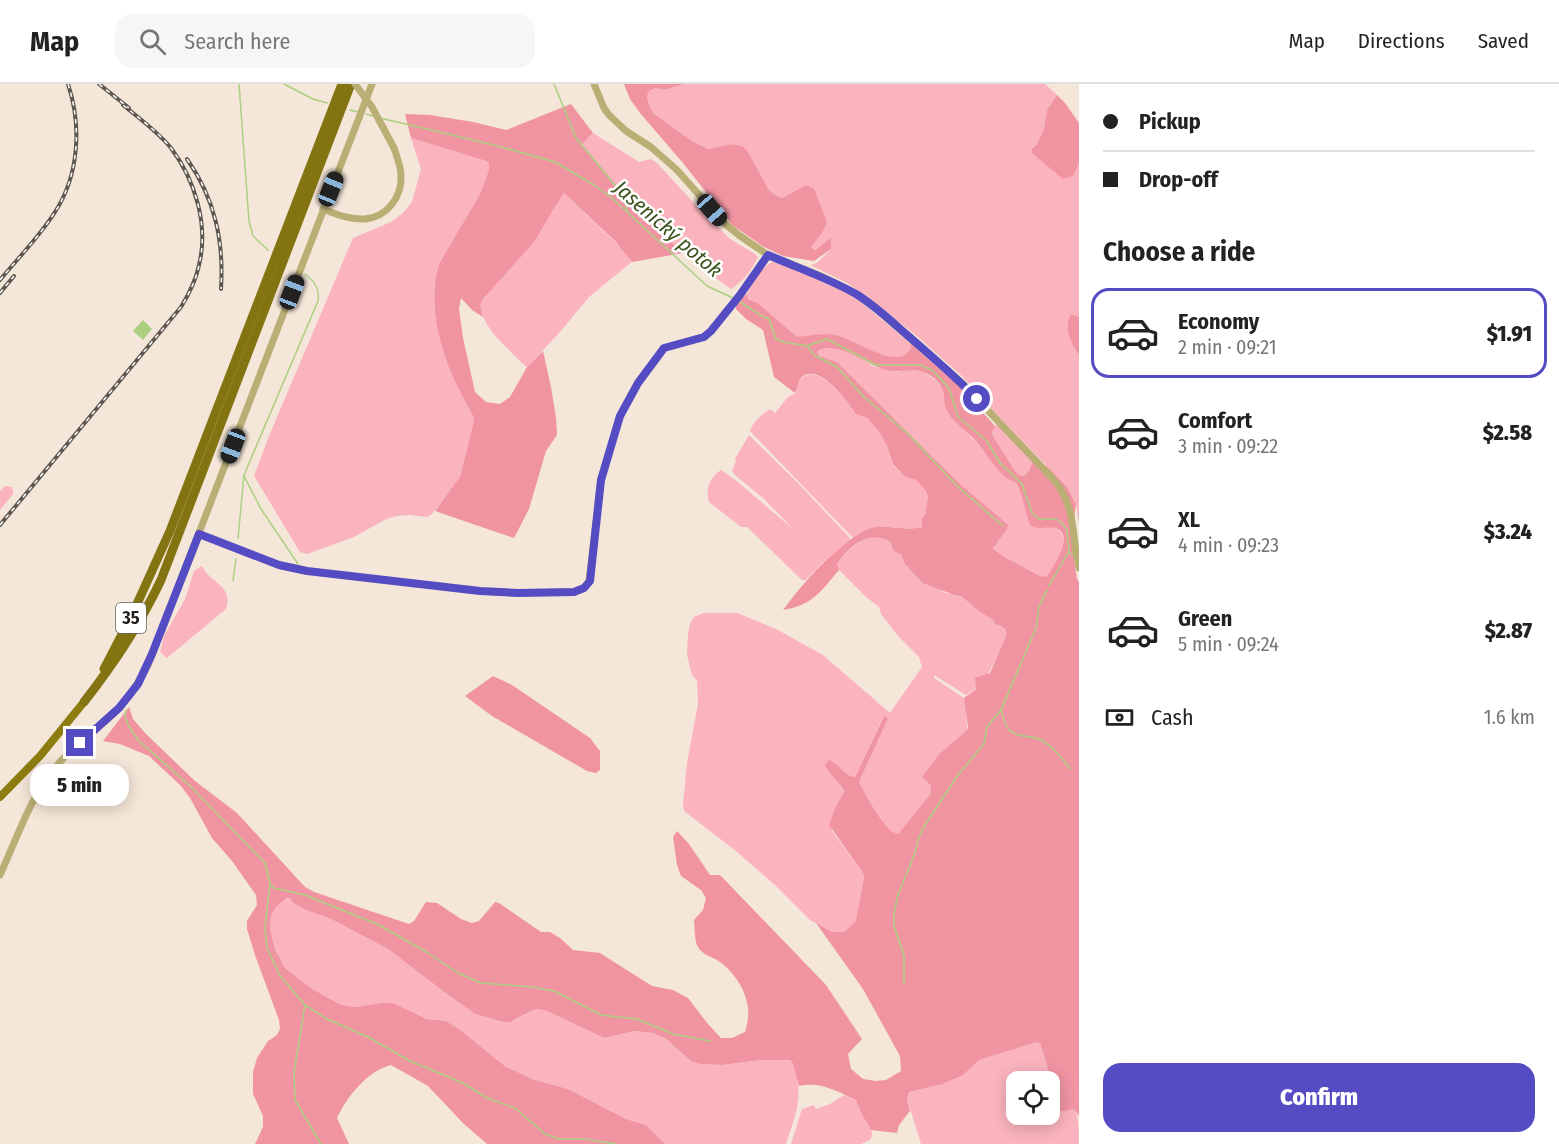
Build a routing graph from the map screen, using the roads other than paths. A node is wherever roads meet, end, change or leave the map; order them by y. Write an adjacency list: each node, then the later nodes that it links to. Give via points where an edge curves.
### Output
1 (342, 84): 9 (highway, 35, via 170,531 125,629)
2 (353, 84): 5 (street, bridge, via 379,119 394,148 401,184 387,210 371,218 358,219); 9 (highway, 35, via 161,580 122,652)
3 (372, 84): 5 (street)
4 (594, 84): 6 (street, via 609,115 677,170 724,223)
5 (323, 209): 7 (street)
6 (768, 255): 7 (street, via 711,331 704,337 664,348 629,399 601,480 590,581 584,588 574,592 508,593 307,571 279,565); 8 (street, via 858,295 962,383 1062,489 1071,512)
7 (199, 534): 11 (street, via 138,684 43,784)
8 (1078, 565)
9 (84, 702): 10 (main road, 35, via 40,756)
10 (0, 796)
11 (0, 875)

